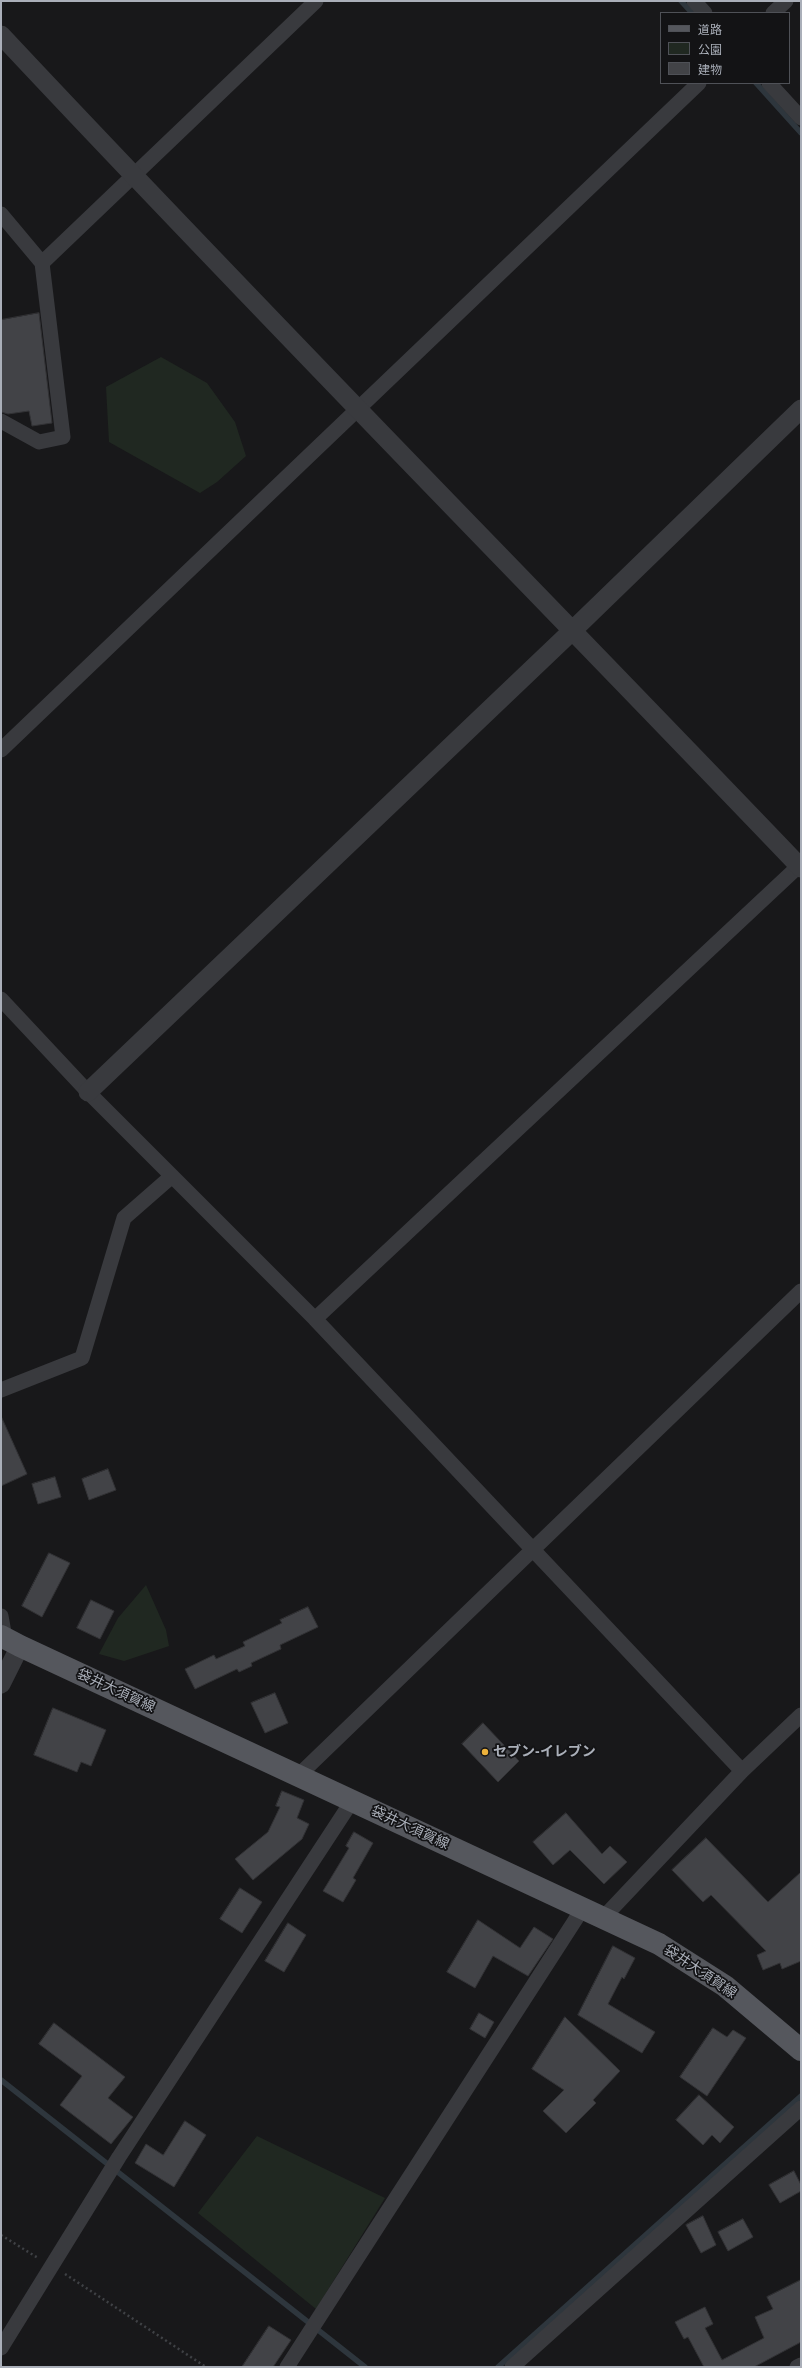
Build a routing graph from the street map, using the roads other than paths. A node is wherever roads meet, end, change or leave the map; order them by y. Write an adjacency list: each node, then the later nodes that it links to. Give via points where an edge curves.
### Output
1 (316, 1): 10 (street)
2 (694, 1): 4 (street)
3 (786, 1): 5 (street)
4 (704, 12)
5 (774, 12)
6 (1, 35): 10 (street)
7 (698, 84): 13 (street)
8 (770, 84): 9 (street)
9 (801, 118)
10 (133, 176): 12 (street); 13 (street)
11 (1, 214): 12 (street)
12 (42, 263): 15 (street, via 63,437 39,442)
13 (357, 409): 16 (street); 17 (street)
14 (801, 409): 16 (street)
15 (1, 421)
16 (573, 630): 18 (street); 20 (street)
17 (1, 750)
18 (800, 866): 23 (street)
19 (1, 998): 20 (street)
20 (88, 1092): 21 (street)
21 (172, 1176): 23 (street); 24 (street, via 124,1218 82,1358)
22 (801, 1291): 25 (street)
23 (315, 1319): 25 (street)
24 (1, 1390)
25 (532, 1549): 30 (street); 31 (street)
26 (1, 1616): 27 (street)
27 (9, 1640): 28 (street); 31 (main road, 袋井大須賀線)
28 (1, 1684)
29 (801, 1715): 30 (street)
30 (742, 1771): 34 (street)
31 (298, 1776): 32 (main road, 袋井大須賀線)
32 (352, 1801): 33 (main road, 袋井大須賀線); 37 (street, via 119,2158)
33 (583, 1908): 34 (main road, 袋井大須賀線); 39 (street)
34 (603, 1918): 35 (main road, 袋井大須賀線, via 659,1944 725,1986)
35 (801, 2050)
36 (801, 2108): 40 (street)
37 (1, 2348)
38 (801, 2365): 41 (street)
39 (287, 2367)
40 (512, 2367)
41 (797, 2367)

